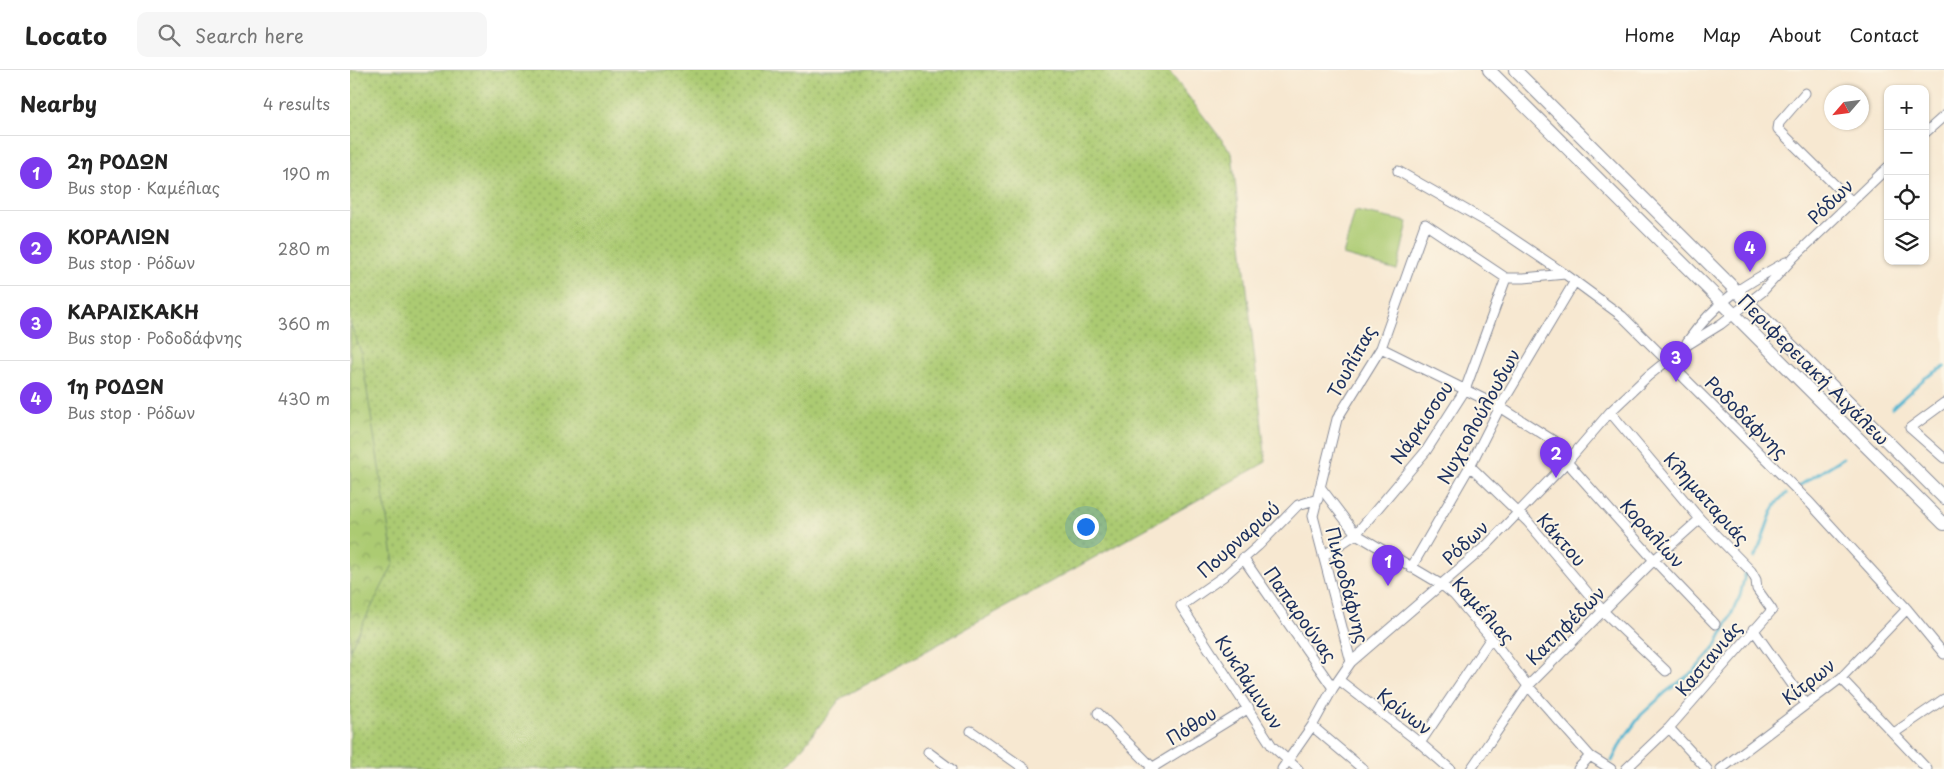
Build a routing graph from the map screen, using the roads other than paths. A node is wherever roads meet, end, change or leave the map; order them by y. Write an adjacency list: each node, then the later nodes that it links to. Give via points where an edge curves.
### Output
1 (1489, 70): 14 (main road, Περιφερειακή Αιγάλεω)
2 (1515, 70): 13 (main road, Περιφερειακή Αιγάλεω)
3 (1805, 93): 8 (street, via 1779,122 1778,129)
4 (1944, 116): 5 (street)
5 (1928, 130)
6 (1398, 171): 10 (street, Ροδοδάφνης, via 1494,226)
7 (1884, 171): 8 (street, Ρόδων)
8 (1852, 202): 9 (street, Ρόδων)
9 (1794, 257): 13 (street, Ρόδων); 15 (street, Ρόδων)
10 (1565, 274): 11 (street); 12 (street, Ροδοδάφνης)
11 (1506, 278): 18 (street, Τουλίπας, via 1425,224); 20 (street, Νάρκισσου)
12 (1575, 281): 19 (street, Ροδοδάφνης, via 1622,316); 22 (street, Νυχτολούλουδων)
13 (1736, 291): 14 (street, Ρόδων); 15 (main road, Περιφερειακή Αιγάλεω)
14 (1722, 301): 16 (main road, Περιφερειακή Αιγάλεω); 17 (street, Ρόδων)
15 (1748, 303): 16 (street, Ρόδων); 28 (main road, Περιφερειακή Αιγάλεω)
16 (1734, 314): 17 (street, Ρόδων); 33 (main road, Περιφερειακή Αιγάλεω)
17 (1684, 347): 19 (street, Ρόδων)
18 (1381, 348): 20 (street, Κοραλίων); 27 (street, Τουλίπας, via 1337,419)
19 (1667, 359): 23 (street, Ρόδων); 41 (street, Ροδοδάφνης, via 1810,502)
20 (1465, 390): 22 (street, Κοραλίων); 34 (street, Νάρκισσου, via 1426,451)
21 (1944, 403): 24 (street, via 1910,428)
22 (1500, 407): 25 (street, Κοραλίων, via 1554,441); 26 (street, Νυχτολούλουδων)
23 (1610, 412): 25 (street, Ρόδων); 32 (street, Κληματαριάς)
24 (1944, 458)
25 (1568, 462): 30 (street, Ρόδων); 37 (street, Κοραλίων)
26 (1470, 466): 30 (street, Κάκτου); 38 (street, Νυχτολούλουδων)
27 (1321, 488): 29 (street, Τουλίπας); 34 (street, Καμέλιας)
28 (1944, 498)
29 (1318, 499): 31 (street, Τουλίπας); 36 (street, Πουρναριού, via 1298,505)
30 (1518, 513): 39 (street, Ρόδων); 43 (street, Κάκτου)
31 (1313, 516): 35 (street, Πικροδάφνης)
32 (1700, 519): 37 (street, Κατηφέδων); 42 (street, Κληματαριάς, via 1751,570 1757,589)
33 (1944, 524)
34 (1356, 534): 35 (street, Νάρκισσου); 38 (street, Καμέλιας)
35 (1323, 556): 48 (street, Πικροδάφνης)
36 (1243, 558): 40 (street, Πουρναριού, via 1224,576); 53 (street, Παπαρούνας)
37 (1654, 560): 43 (street, Κατηφέδων); 44 (street, Κοραλίων)
38 (1411, 568): 39 (street, Καμέλιας)
39 (1442, 585): 46 (street, Καμέλιας); 48 (street, Ρόδων)
40 (1181, 606): 56 (street, Κυκλάμινων)
41 (1907, 609): 47 (street, Ροδοδάφνης); 50 (street, Κίτρων)
42 (1772, 610): 45 (street, Καστανιάς)
43 (1602, 611): 49 (street, Κάκτου); 52 (street, Κατηφέδων)
44 (1715, 624)
45 (1753, 629): 55 (street); 59 (street, Καστανιάς)
46 (1491, 638): 52 (street, Καμέλιας); 62 (street)
47 (1944, 654)
48 (1351, 662): 51 (street, Ρόδων)
49 (1666, 671)
50 (1841, 678): 55 (street, Κίτρων); 61 (street)
51 (1339, 680): 53 (street, Ρόδων); 62 (street, Κρίνων)
52 (1528, 686): 64 (street, Καμέλιας); 73 (street, Κατηφέδων)
53 (1333, 688): 58 (street, Ρόδων)
54 (1944, 699): 61 (street)
55 (1806, 704): 78 (street, Κίτρων)
56 (1249, 708): 65 (street, Κυκλάμινων, via 1272,746); 67 (street, Πόθου)
57 (1098, 713): 67 (street)
58 (1312, 726): 65 (street, Ρόδων); 71 (street)
59 (1669, 728): 76 (street, Καστανιάς); 77 (street)
60 (971, 731): 66 (street)
61 (1894, 732): 79 (street)
62 (1420, 743): 72 (street, Κρίνων)
63 (928, 752): 68 (street)
64 (1590, 756): 74 (street); 75 (street, Καμέλιας)
65 (1288, 760): 69 (street, Ρόδων); 70 (street, Κυκλάμινων)
66 (1021, 768)
67 (1152, 768)
68 (949, 769)
69 (1282, 769)
70 (1298, 769)
71 (1363, 769)
72 (1450, 769)
73 (1471, 769)
74 (1578, 769)
75 (1611, 769)
76 (1626, 769)
77 (1707, 769)
78 (1721, 769)
79 (1927, 769)

